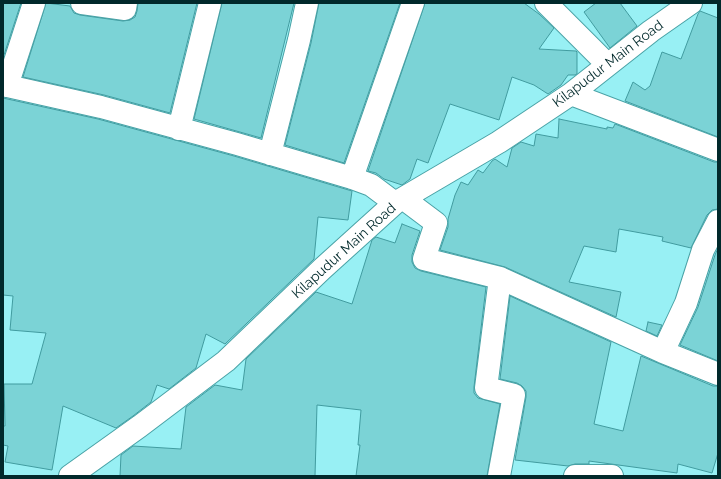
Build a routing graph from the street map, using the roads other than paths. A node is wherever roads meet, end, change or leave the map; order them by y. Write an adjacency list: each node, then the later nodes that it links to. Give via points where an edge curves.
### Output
1 (34, 3): 10 (street)
2 (82, 3): 3 (street, via 125,9)
3 (126, 3)
4 (210, 3): 12 (street)
5 (307, 3): 14 (street)
6 (413, 3): 15 (street)
7 (546, 3): 9 (street)
8 (691, 3): 9 (street, Kilapudur Main Road)
9 (608, 65): 11 (street, Kilapudur Main Road)
10 (5, 85): 12 (street, via 101,106)
11 (571, 94): 13 (street); 16 (street, Kilapudur Main Road, via 499,142)
12 (179, 129): 14 (street)
13 (718, 150)
14 (270, 154): 15 (street)
15 (352, 178): 16 (street)
16 (400, 201): 18 (street, via 436,223 424,259); 21 (street, Kilapudur Main Road, via 322,269 226,361)
17 (718, 221): 19 (street, via 703,250 686,303)
18 (500, 278): 19 (street); 22 (street, via 486,388 514,395)
19 (663, 352): 20 (street)
20 (718, 374)
21 (70, 476)
22 (499, 476)
23 (575, 476): 24 (street)
24 (612, 476)

